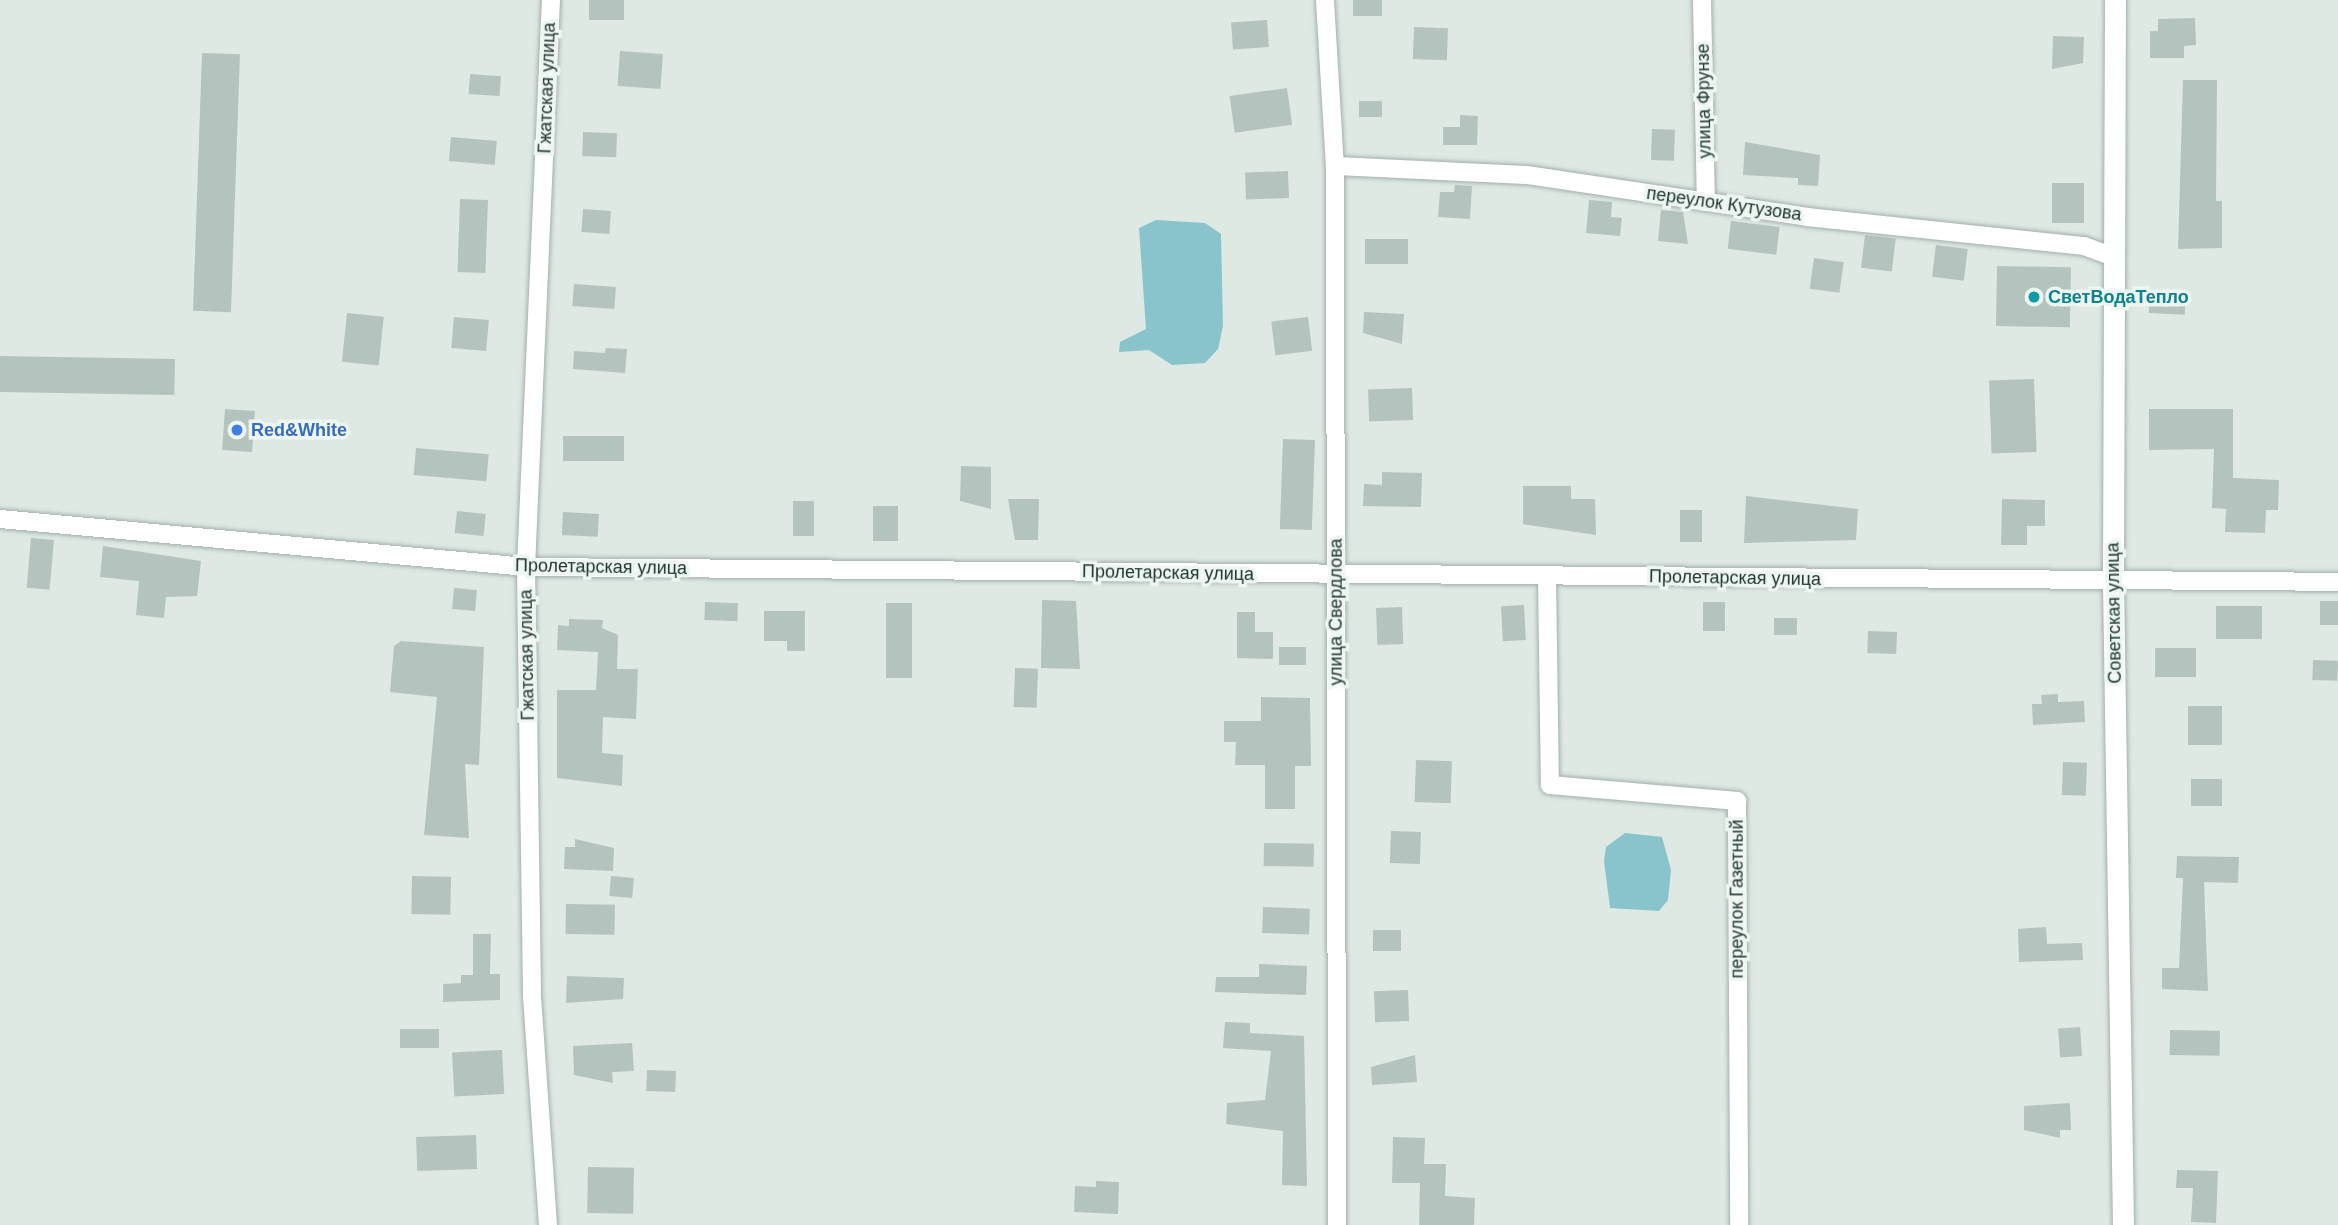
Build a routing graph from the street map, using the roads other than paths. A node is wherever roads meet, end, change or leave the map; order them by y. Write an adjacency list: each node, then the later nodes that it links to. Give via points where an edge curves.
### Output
1 (551, 0): 9 (street, Гжатская улица)
2 (1325, 0): 5 (street, улица Свердлова)
3 (1702, 0): 6 (street, улица Фрунзе)
4 (2115, 0): 7 (main road, Советская улица)
5 (1335, 166): 6 (street, переулок Кутузова, via 1527,175); 10 (street, улица Свердлова)
6 (1706, 202): 7 (street, переулок Кутузова, via 2084,246)
7 (2111, 256): 12 (main road, Советская улица)
8 (0, 519): 9 (street, Пролетарская улица)
9 (526, 567): 10 (street, Пролетарская улица); 14 (street, Гжатская улица, via 532,995)
10 (1336, 575): 11 (street, Пролетарская улица); 15 (street, улица Свердлова)
11 (1547, 577): 12 (street, Пролетарская улица); 16 (street, переулок Газетный, via 1550,785 1737,801)
12 (2113, 582): 13 (street, Пролетарская улица); 17 (main road, Советская улица)
13 (2338, 582)
14 (548, 1225)
15 (1338, 1225)
16 (1739, 1225)
17 (2123, 1225)

